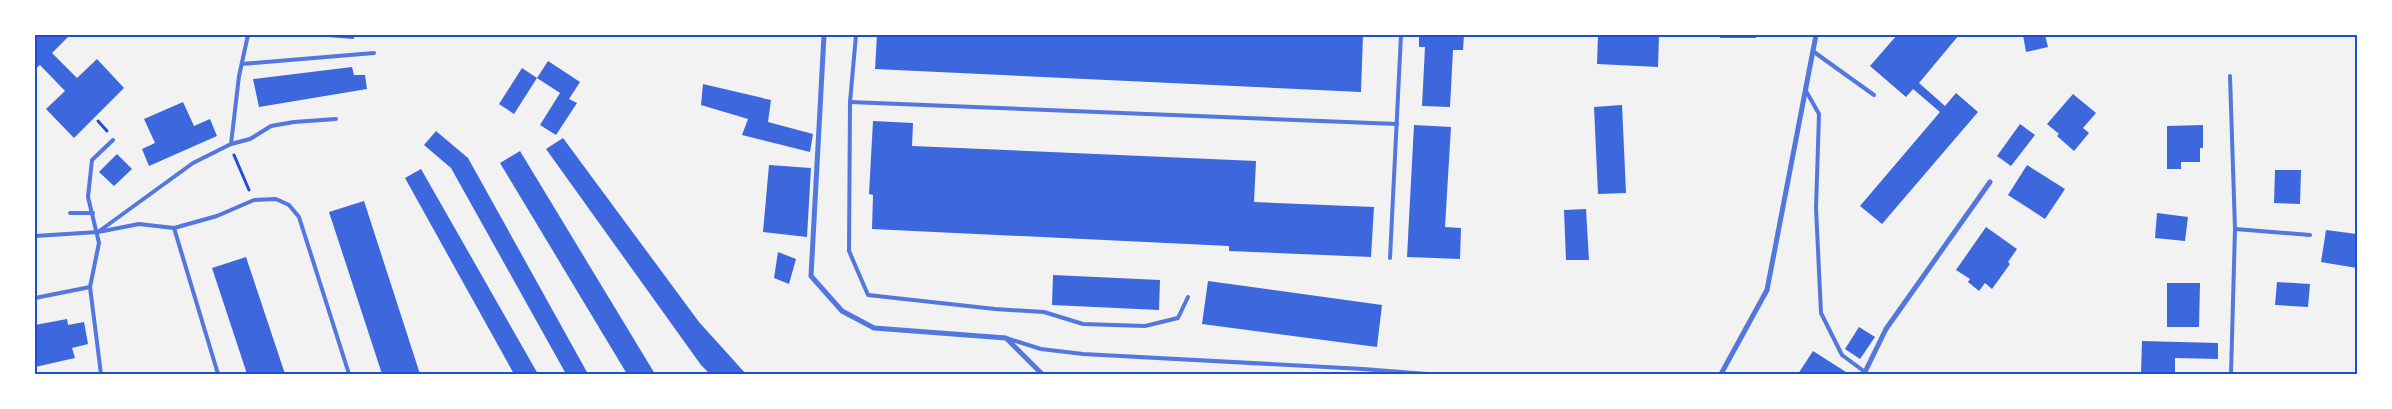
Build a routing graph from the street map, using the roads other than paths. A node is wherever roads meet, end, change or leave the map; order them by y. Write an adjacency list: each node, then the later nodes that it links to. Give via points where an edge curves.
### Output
1 (248, 35): 8 (lane)
2 (824, 35): 29 (street, via 812,276 842,311 874,328)
3 (856, 35): 12 (lane)
4 (1401, 35): 14 (lane)
5 (1816, 35): 6 (street)
6 (1814, 52): 10 (street); 11 (lane)
7 (374, 53): 8 (lane)
8 (242, 64): 16 (lane)
9 (2230, 76): 21 (lane)
10 (1805, 89): 30 (lane, via 1819,114 1816,208 1821,313 1842,355); 36 (street, via 1767,290)
11 (1874, 95)
12 (850, 102): 14 (lane); 27 (lane, via 849,251 868,295 1044,312 1083,324 1145,326 1178,318)
13 (336, 119): 16 (lane, via 271,126 250,139)
14 (1397, 124): 25 (lane)
15 (113, 140): 19 (lane, via 92,160 88,198)
16 (231, 144): 22 (lane, via 193,163)
17 (1990, 182): 30 (street, via 1886,329)
18 (70, 213): 19 (lane)
19 (93, 213): 22 (lane)
20 (174, 228): 22 (lane, via 139,224); 32 (lane); 33 (lane, via 217,216 254,200 276,199 289,205 299,217)
21 (2235, 229): 23 (lane); 37 (lane)
22 (98, 232): 24 (lane); 26 (lane, via 99,243)
23 (2310, 235)
24 (35, 236)
25 (1390, 258)
26 (90, 287): 28 (lane); 31 (lane)
27 (1188, 297)
28 (35, 298)
29 (1006, 338): 34 (street); 35 (lane, via 1041,349 1084,354)
30 (1865, 373)
31 (101, 374)
32 (218, 374)
33 (349, 374)
34 (1042, 374)
35 (1427, 374)
36 (1720, 374)
37 (2231, 374)

